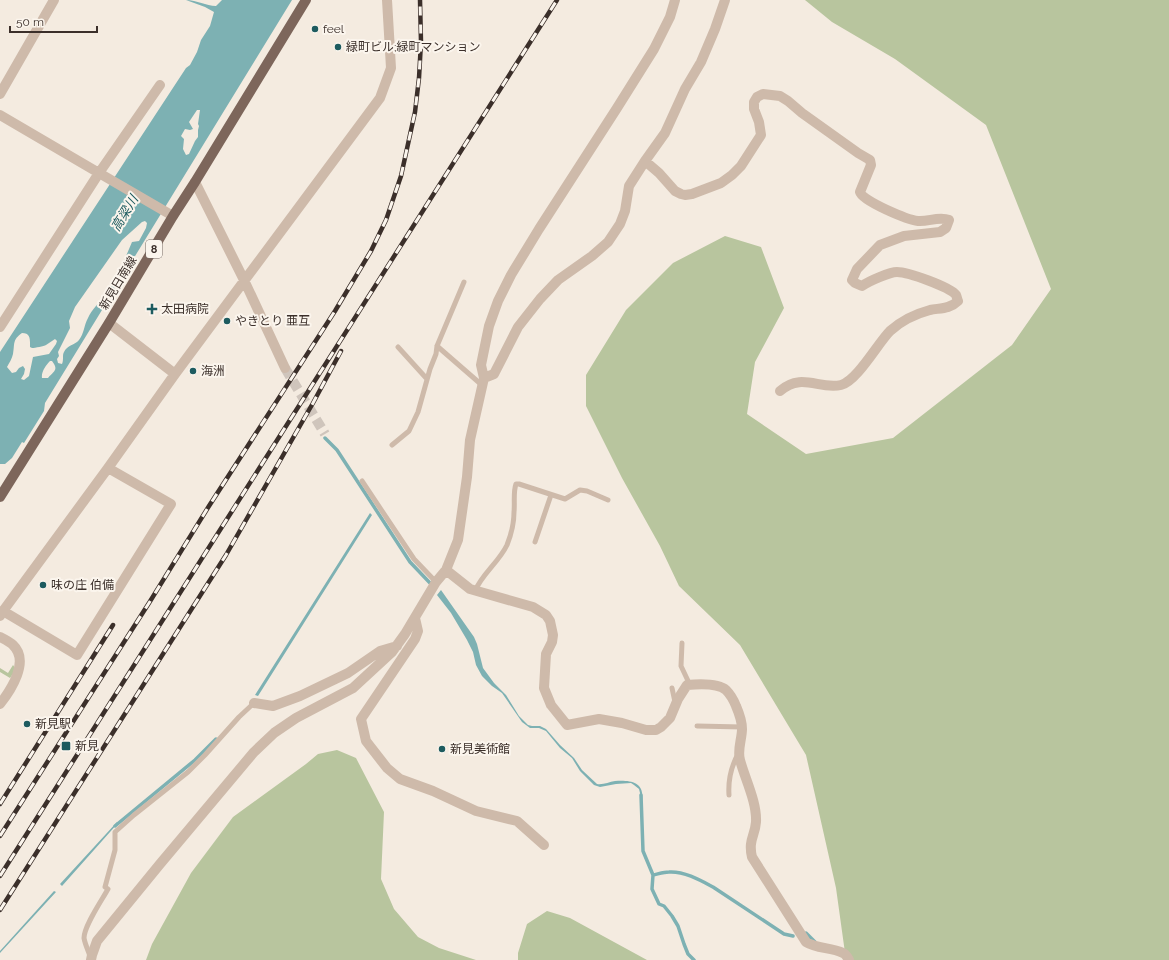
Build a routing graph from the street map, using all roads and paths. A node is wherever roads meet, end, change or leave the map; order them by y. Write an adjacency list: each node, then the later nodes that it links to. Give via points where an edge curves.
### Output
1 (54, 0): 7 (street)
2 (306, 0): 11 (main road, 新見日南線 / 8)
3 (387, 0): 13 (street, via 391,68 380,98)
4 (675, 0): 22 (street, via 670,17 644,67 511,275 498,301 489,326 481,365)
5 (725, 0): 9 (street, via 701,62 685,88 665,133)
6 (160, 85): 10 (street)
7 (0, 94)
8 (0, 115): 10 (street)
9 (645, 161): 22 (street, via 629,186 625,211 608,242 558,280 540,299 518,327 494,374); 23 (street, via 681,194 692,194 721,183 741,166 760,135 760,122 754,109 754,102 763,94 773,94 788,101 870,160 871,165 860,194 885,209 916,221 944,218 949,220 946,228 940,232 904,236 880,244 856,269 852,280 862,286 896,272 911,274 945,288 956,295 958,301 952,306 928,310 907,318 890,332 861,368 843,385 798,382)
10 (100, 173): 12 (street); 16 (street)
11 (195, 182): 12 (main road, 新見日南線 / 8); 13 (street)
12 (173, 216): 15 (main road, 新見日南線 / 8)
13 (244, 280): 19 (street); 20 (street)
14 (464, 282): 17 (lane)
15 (109, 323): 20 (street); 28 (main road, 新見日南線 / 8)
16 (0, 327)
17 (437, 346): 21 (lane); 22 (lane)
18 (398, 347): 21 (lane)
19 (285, 368)
20 (175, 374): 25 (street)
21 (427, 379): 24 (lane, via 418,412 409,431)
22 (484, 382): 31 (street, via 470,440 458,540)
23 (780, 392)
24 (392, 445)
25 (108, 468): 34 (street); 34 (street, via 170,504 77,655)
26 (362, 481): 32 (lane, via 414,559)
27 (551, 495): 29 (lane, via 565,499 580,490 587,490); 30 (lane); 33 (lane, via 519,484 515,486 512,528 506,546)
28 (0, 497)
29 (608, 500)
30 (535, 542)
31 (446, 570): 32 (street); 33 (street)
32 (436, 582): 35 (street)
33 (475, 591): 43 (street, via 533,607 546,615 553,635 546,654 544,688 551,705 567,725 599,719 656,730 670,718)
34 (2, 614)
35 (415, 618): 38 (street); 48 (street, via 418,631 415,639 362,719 366,740 387,768 400,779 432,790 476,811 517,821)
36 (0, 637): 41 (street, via 14,646 20,656 17,677)
37 (682, 643): 39 (lane, via 681,666)
38 (397, 646): 42 (street, via 380,651 348,673 300,696 273,706); 49 (street, via 353,688 296,718 274,733 254,752 97,941)
39 (690, 685): 43 (street, via 687,685); 45 (street, via 706,685 726,690 738,709)
40 (672, 688): 43 (lane)
41 (0, 704)
42 (254, 704): 49 (lane, via 188,772 115,832 115,850 105,887 108,890 84,934)
43 (675, 705)
44 (697, 726): 45 (lane)
45 (742, 727): 46 (street)
46 (740, 751): 47 (lane, via 730,774); 50 (street, via 739,758 755,807 756,822 750,849 752,857 806,942 844,954)
47 (729, 795)
48 (544, 845)
49 (91, 960)
50 (849, 960)

